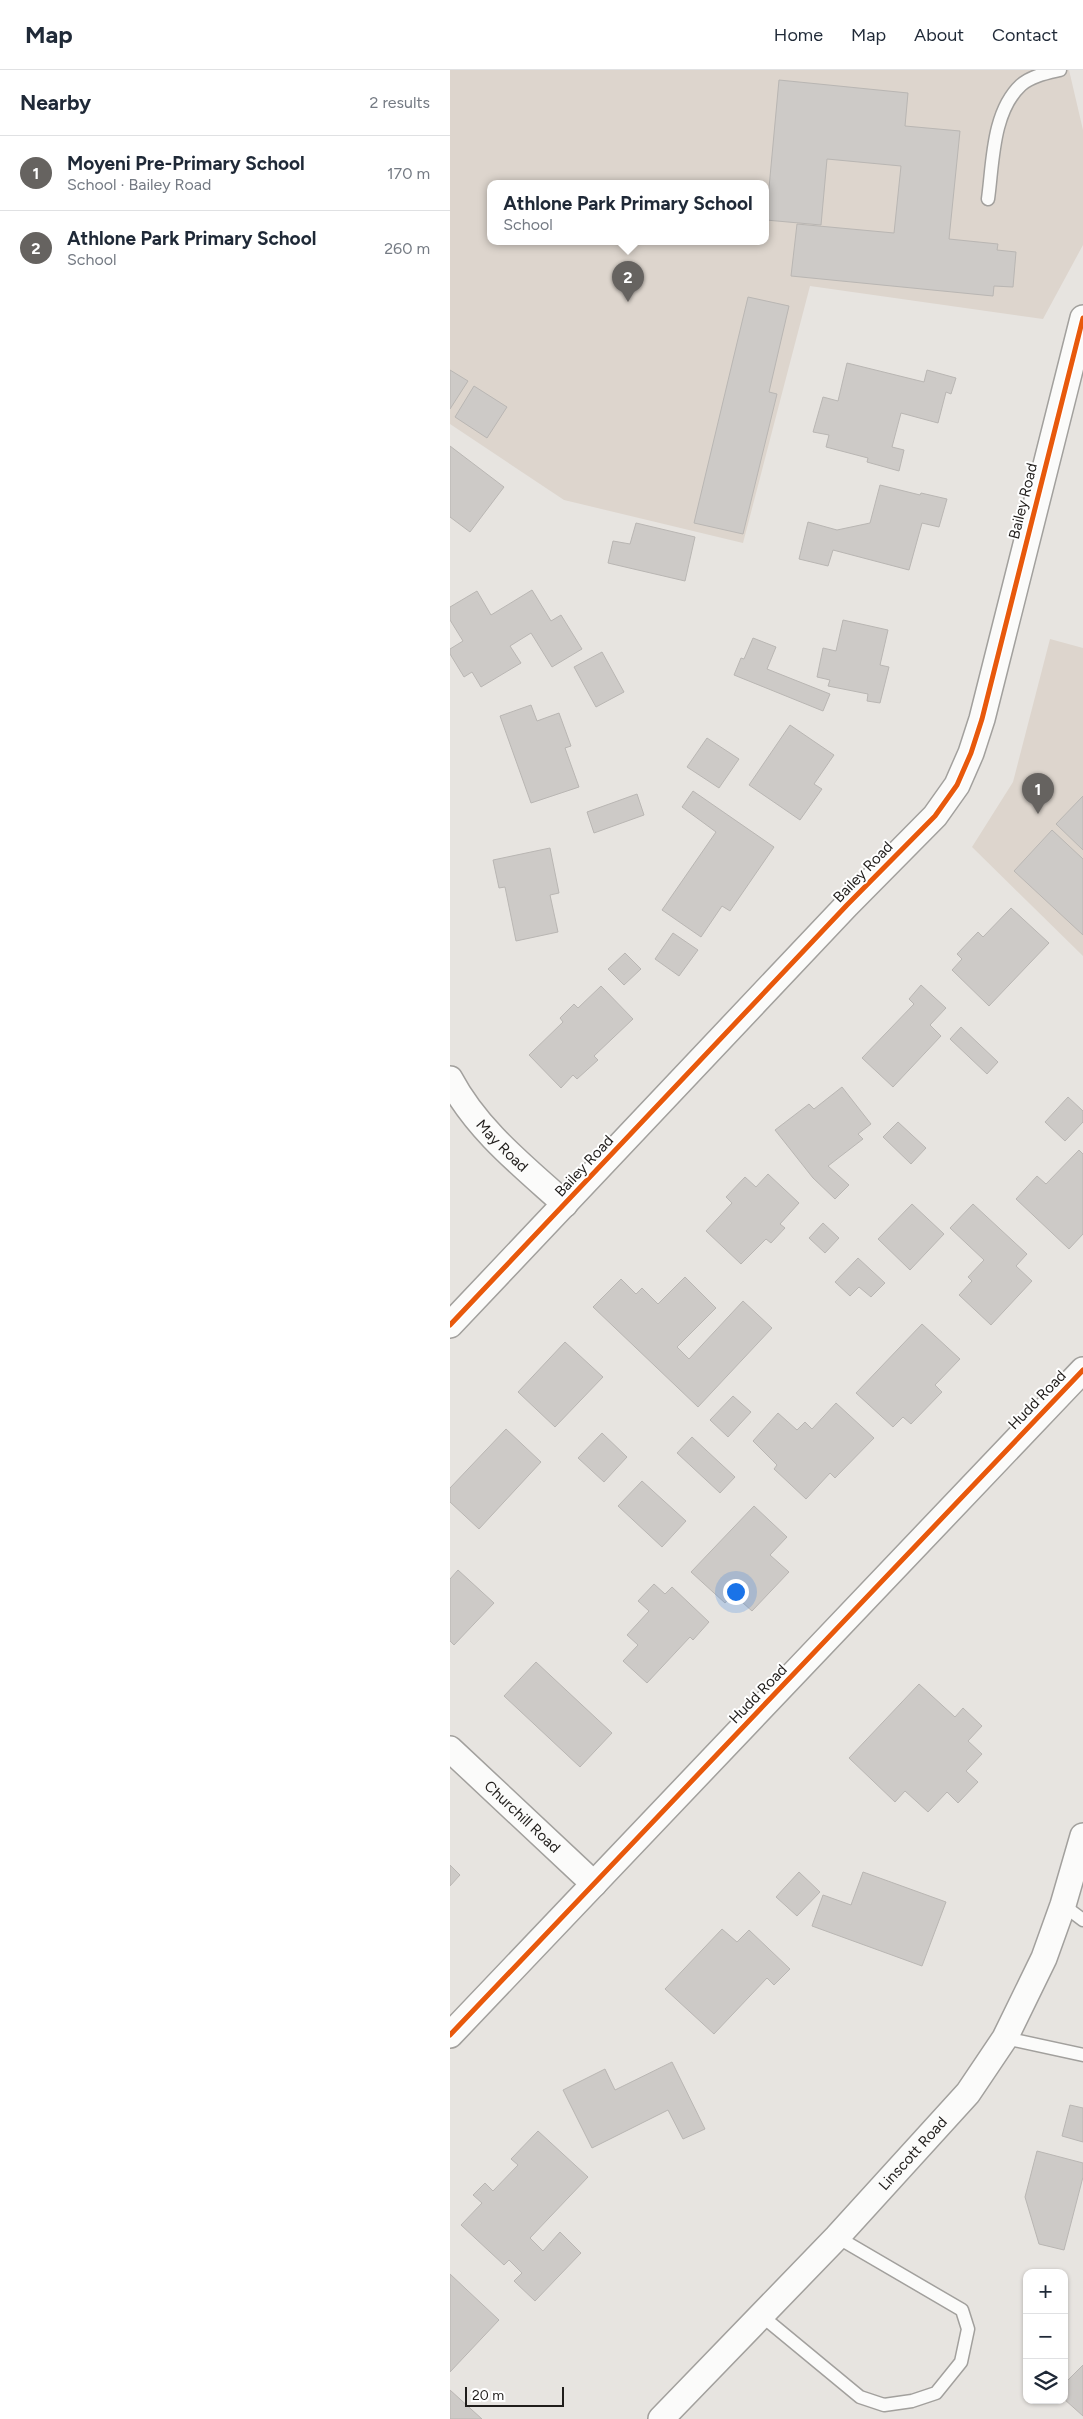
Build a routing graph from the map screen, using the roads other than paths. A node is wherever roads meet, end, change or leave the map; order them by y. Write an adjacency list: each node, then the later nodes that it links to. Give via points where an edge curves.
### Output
1 (1060, 70): 2 (lane, via 1022,84 1011,98 999,125)
2 (988, 199)
3 (1083, 318): 5 (street, Bailey Road, via 982,719 957,785 935,816)
4 (450, 1079): 5 (street, May Road, via 461,1100 492,1136)
5 (565, 1204): 6 (street, Bailey Road)
6 (450, 1325)
7 (1083, 1370): 10 (street, Hudd Road)
8 (450, 1749): 10 (street, Churchill Road)
9 (1083, 1836): 11 (street, Linscott Road)
10 (594, 1884): 13 (street, Hudd Road)
11 (1064, 1905): 12 (lane); 14 (street, Linscott Road, via 1044,1958)
12 (1083, 1920)
13 (450, 2034)
14 (1006, 2038): 15 (lane); 16 (street, Linscott Road, via 968,2093)
15 (1083, 2055)
16 (837, 2237): 17 (street, Linscott Road); 17 (lane, via 962,2310 968,2329 961,2362 936,2392 912,2401 884,2405 860,2397)
17 (762, 2316): 18 (street, Linscott Road)
18 (661, 2419)

